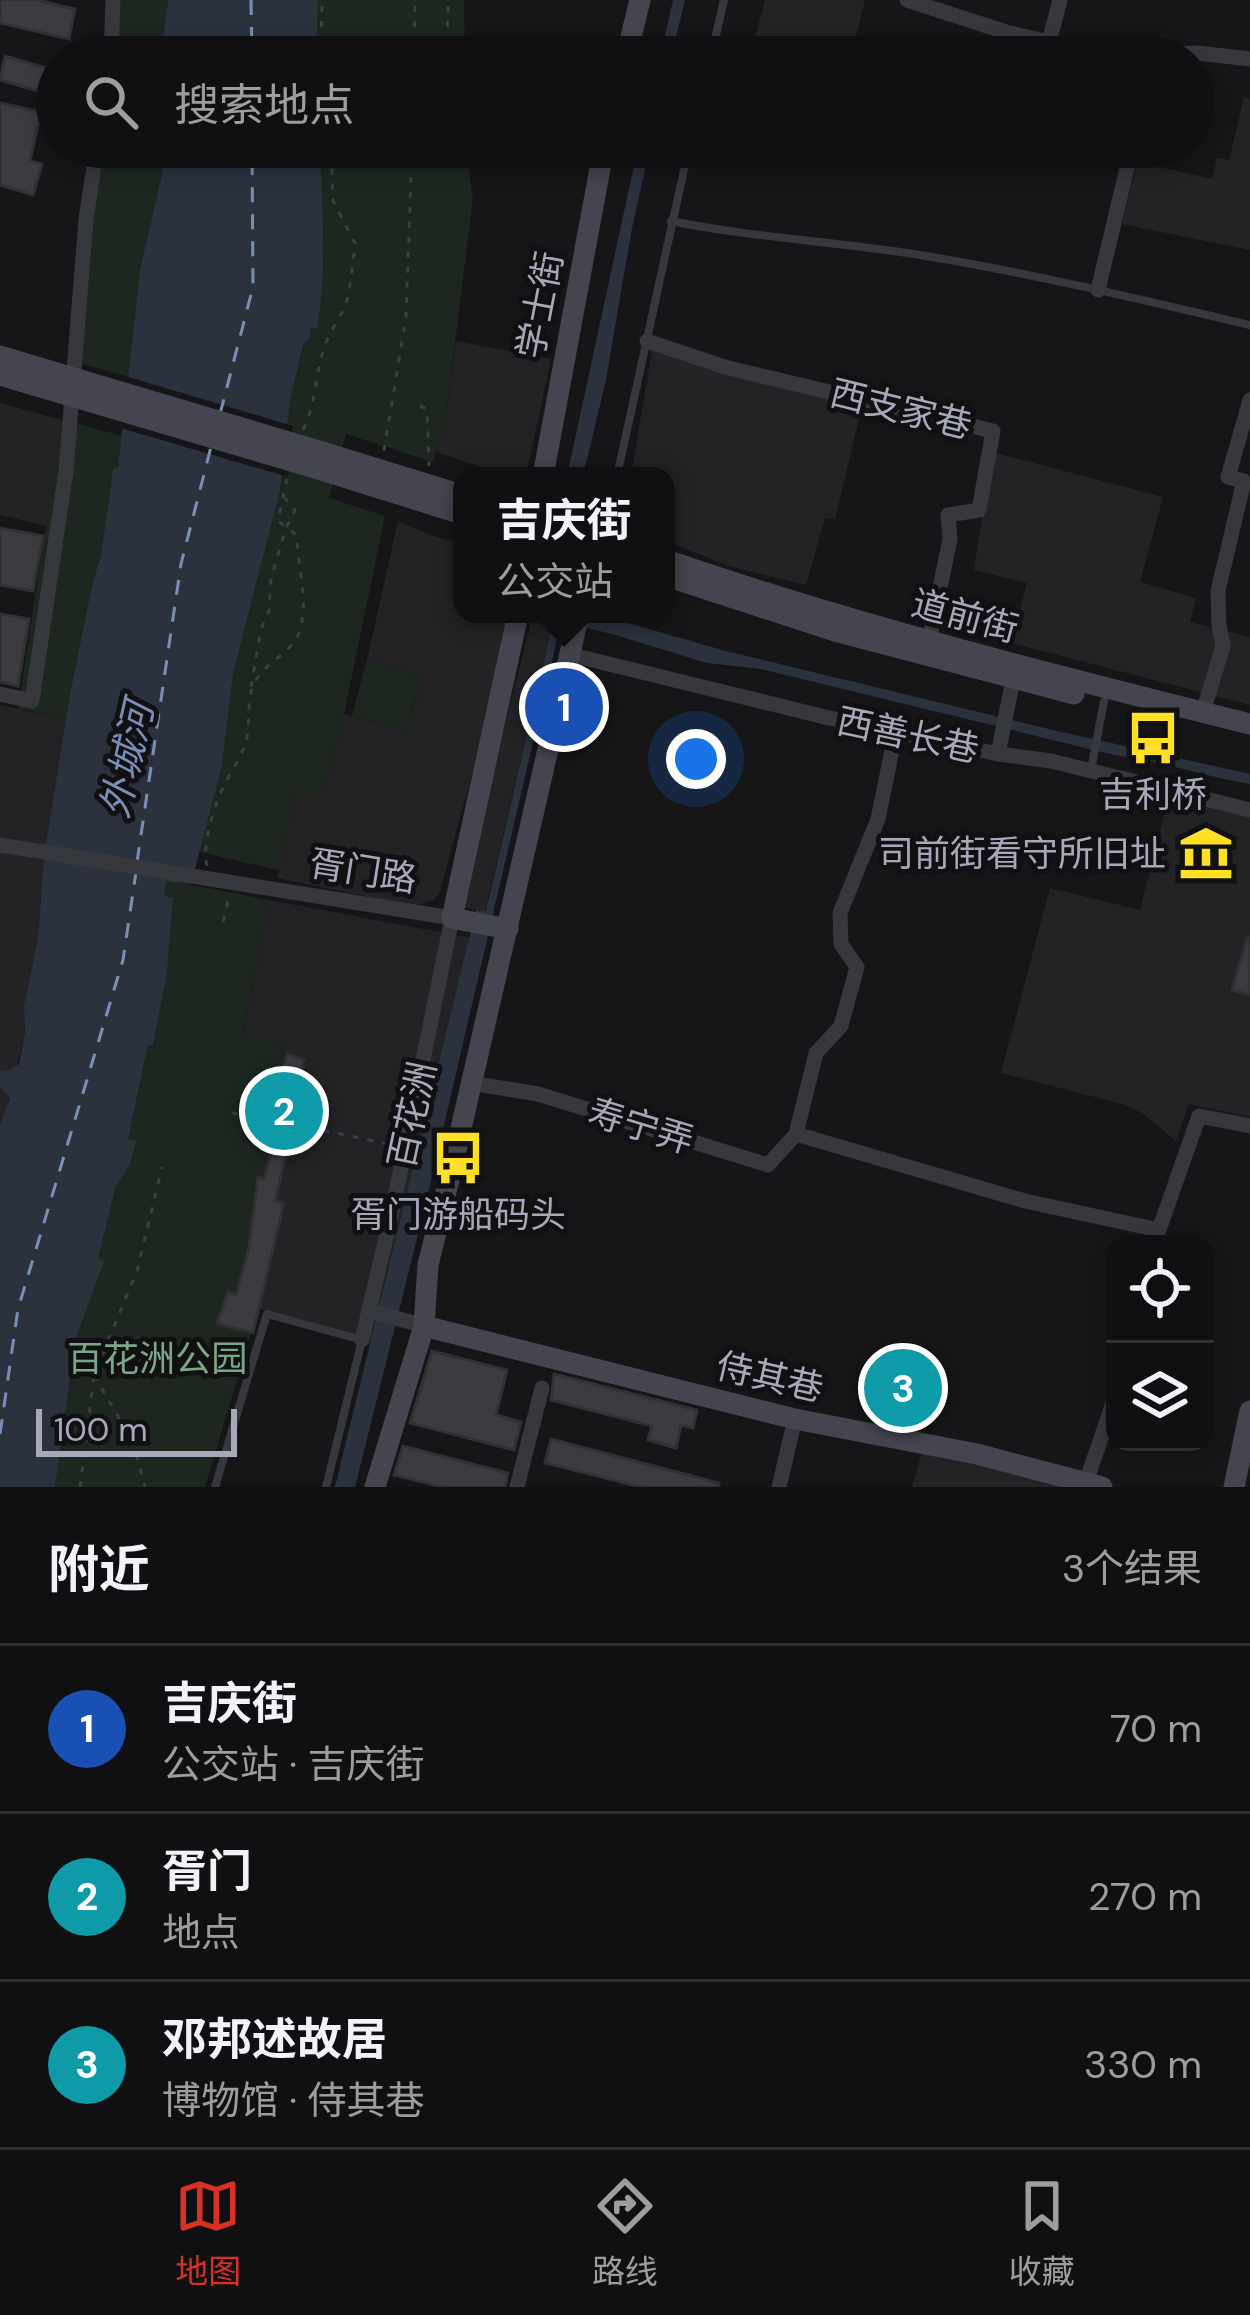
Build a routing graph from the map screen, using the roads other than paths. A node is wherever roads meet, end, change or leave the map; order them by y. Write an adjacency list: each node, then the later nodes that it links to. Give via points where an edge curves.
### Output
1 (113, 0): 6 (street)
2 (640, 0): 7 (street)
3 (724, 0): 8 (lane)
4 (907, 0): 9 (street)
5 (1060, 0): 10 (street)
6 (112, 36)
7 (631, 36)
8 (716, 36)
9 (1023, 36)
10 (1051, 36)
11 (1214, 55): 12 (street)
12 (1250, 58)
13 (94, 168): 36 (street, via 66,471 32,701)
14 (600, 168): 25 (street, 学士街)
15 (684, 168): 17 (lane)
16 (1127, 168): 18 (street)
17 (671, 221): 18 (lane); 20 (lane)
18 (1098, 290): 19 (lane)
19 (1250, 325)
20 (647, 341): 26 (lane); 33 (street, 西支家巷, via 993,431 979,510 948,515)
21 (0, 356): 24 (street, bridge)
22 (0, 375): 24 (street, bridge)
23 (1250, 400): 38 (street, via 1228,477 1244,481 1218,591 1223,646)
24 (317, 460): 27 (street); 28 (street)
25 (545, 467)
26 (619, 467)
27 (453, 492)
28 (453, 511)
29 (675, 563): 33 (street, 道前街)
30 (675, 579): 35 (street, 道前街)
31 (516, 623): 46 (street)
32 (577, 623): 34 (street)
33 (929, 641): 38 (street, 道前街)
34 (568, 654): 40 (street, 西善长巷); 47 (street)
35 (1013, 680): 37 (street, 道前街); 42 (street)
36 (0, 694)
37 (1104, 701): 41 (street, 道前街); 43 (lane)
38 (1203, 712): 39 (street, 道前街)
39 (1250, 724)
40 (896, 731): 42 (street, 西善长巷); 50 (street, via 878,819 840,913 841,944 857,968 841,1026 816,1053)
41 (1250, 739)
42 (998, 754): 43 (street, 西善长巷)
43 (1090, 771): 44 (street, 西善长巷)
44 (1250, 810)
45 (0, 845): 46 (street, 胥门路)
46 (460, 920): 47 (street, 胥门路); 53 (street, 百花洲)
47 (504, 928): 48 (street)
48 (470, 1083): 50 (street, 寿宁弄, via 538,1094 768,1166); 54 (street)
49 (1250, 1126): 52 (street, via 1198,1116)
50 (796, 1134): 51 (street)
51 (1150, 1235)
52 (1158, 1235)
53 (372, 1312): 54 (street); 55 (street, 百花洲)
54 (416, 1324): 58 (street, 侍其巷); 63 (street)
55 (362, 1340): 61 (lane, via 267,1313); 62 (lane)
56 (542, 1388): 64 (street)
57 (1250, 1411): 66 (street)
58 (795, 1419): 60 (street, 侍其巷); 65 (street)
59 (1106, 1434): 60 (street)
60 (1094, 1485)
61 (215, 1487)
62 (326, 1487)
63 (375, 1487)
64 (517, 1487)
65 (779, 1487)
66 (1234, 1487)

